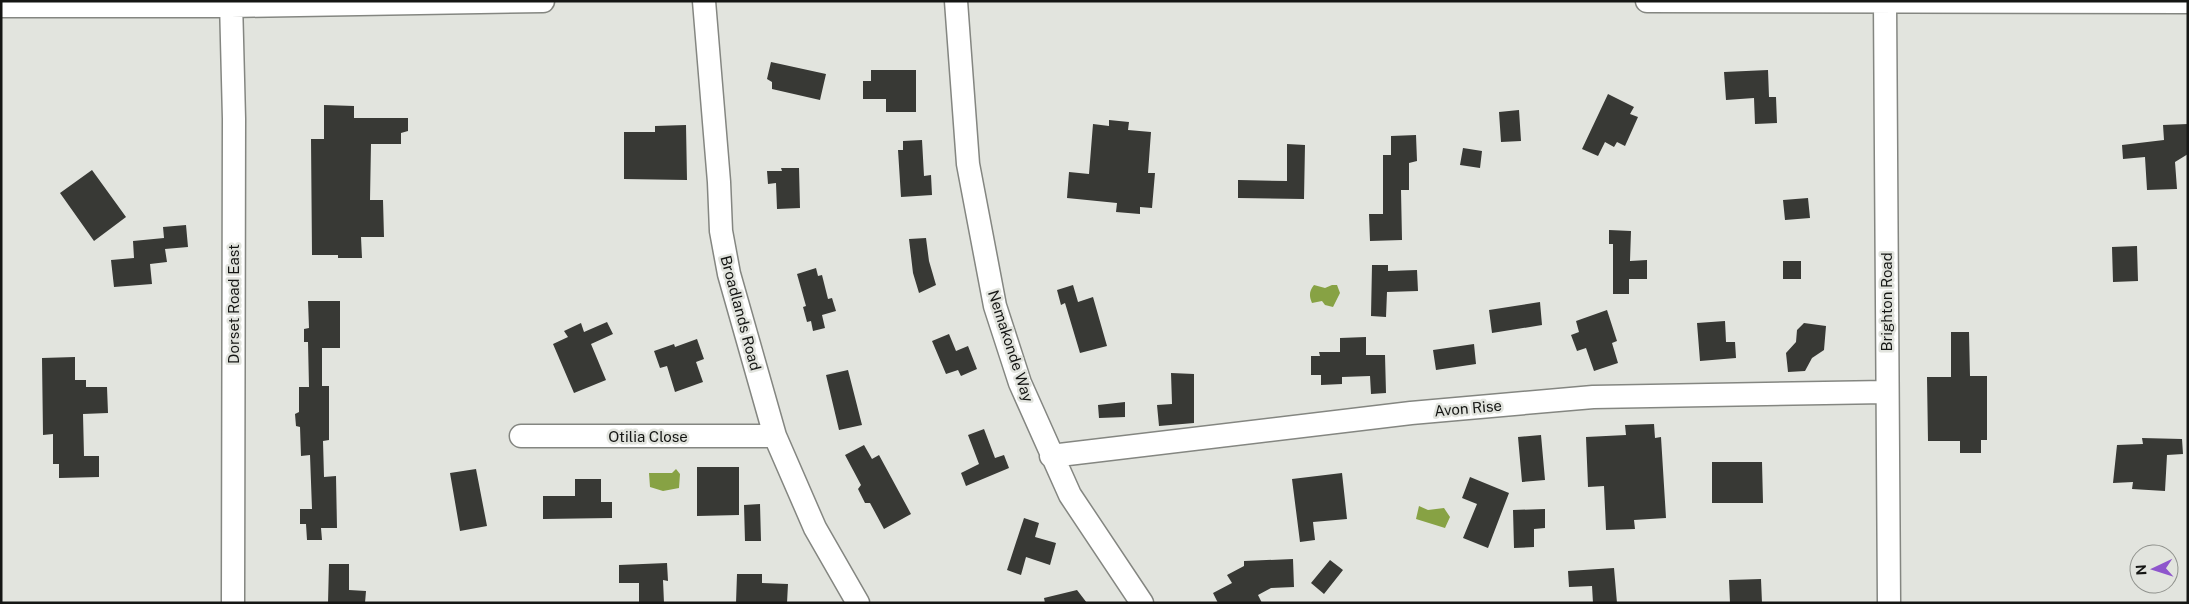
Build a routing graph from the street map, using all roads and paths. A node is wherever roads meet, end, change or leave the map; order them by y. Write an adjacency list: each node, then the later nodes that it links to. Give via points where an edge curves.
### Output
1 (543, 1): 8 (street)
2 (704, 1): 12 (street, Broadlands Road, via 721,231 729,274)
3 (956, 1): 13 (street, Nemakonde Way, via 968,164 995,306 1020,383)
4 (1647, 1): 6 (street)
5 (1942, 1): 6 (street); 7 (street)
6 (1885, 2): 10 (street, Brighton Road)
7 (2188, 2)
8 (231, 4): 9 (street); 14 (street, Dorset Road East, via 234,119)
9 (1, 6)
10 (1886, 392): 13 (street, Avon Rise, via 1593,397 1411,413); 17 (street, Brighton Road)
11 (521, 436): 12 (street, Otilia Close)
12 (775, 436): 15 (street, Broadlands Road, via 815,528)
13 (1051, 456): 16 (street, Nemakonde Way, via 1070,495)
14 (233, 603)
15 (858, 603)
16 (1142, 603)
17 (1889, 603)

